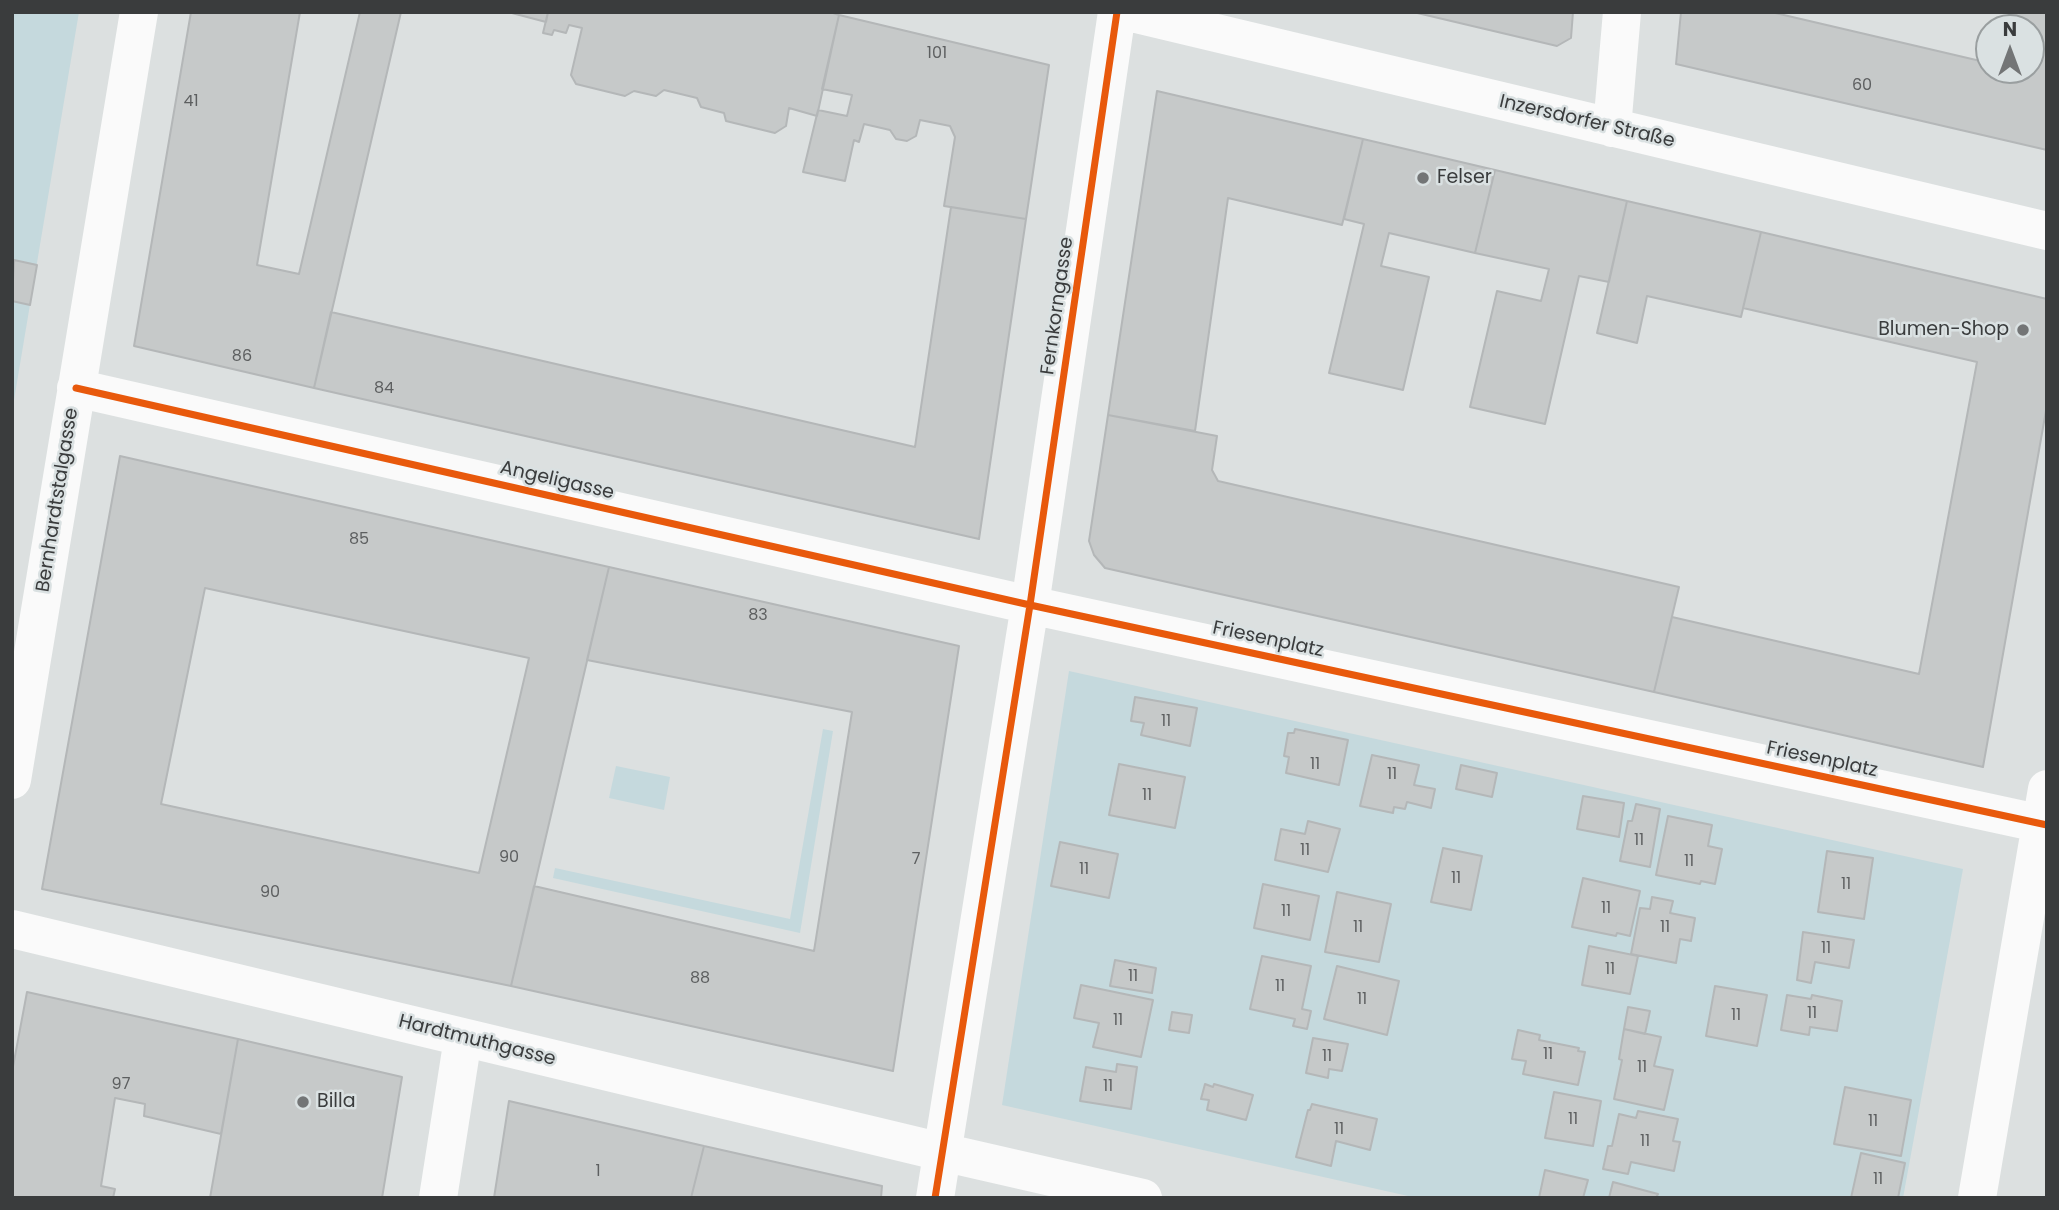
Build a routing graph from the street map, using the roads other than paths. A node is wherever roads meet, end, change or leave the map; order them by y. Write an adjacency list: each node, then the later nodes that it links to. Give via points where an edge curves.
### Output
1 (139, 12): 7 (street, Bernhardtstalgasse)
2 (1117, 12): 8 (street, Fernkorngasse)
3 (1128, 12): 5 (street, Inzersdorfer Straße)
4 (1622, 12): 5 (street)
5 (1612, 128): 6 (street, Inzersdorfer Straße)
6 (2047, 231)
7 (76, 388): 8 (street, Angeligasse); 9 (street, Bernhardtstalgasse)
8 (1030, 605): 10 (street, Friesenplatz); 13 (street)
9 (12, 780)
10 (2045, 812): 17 (street, Friesenplatz)
11 (12, 929): 12 (street, Hardtmuthgasse)
12 (463, 1038): 13 (street, Hardtmuthgasse); 14 (street)
13 (942, 1152): 15 (street); 16 (street)
14 (438, 1198)
15 (935, 1198)
16 (1143, 1198)
17 (1978, 1198)

